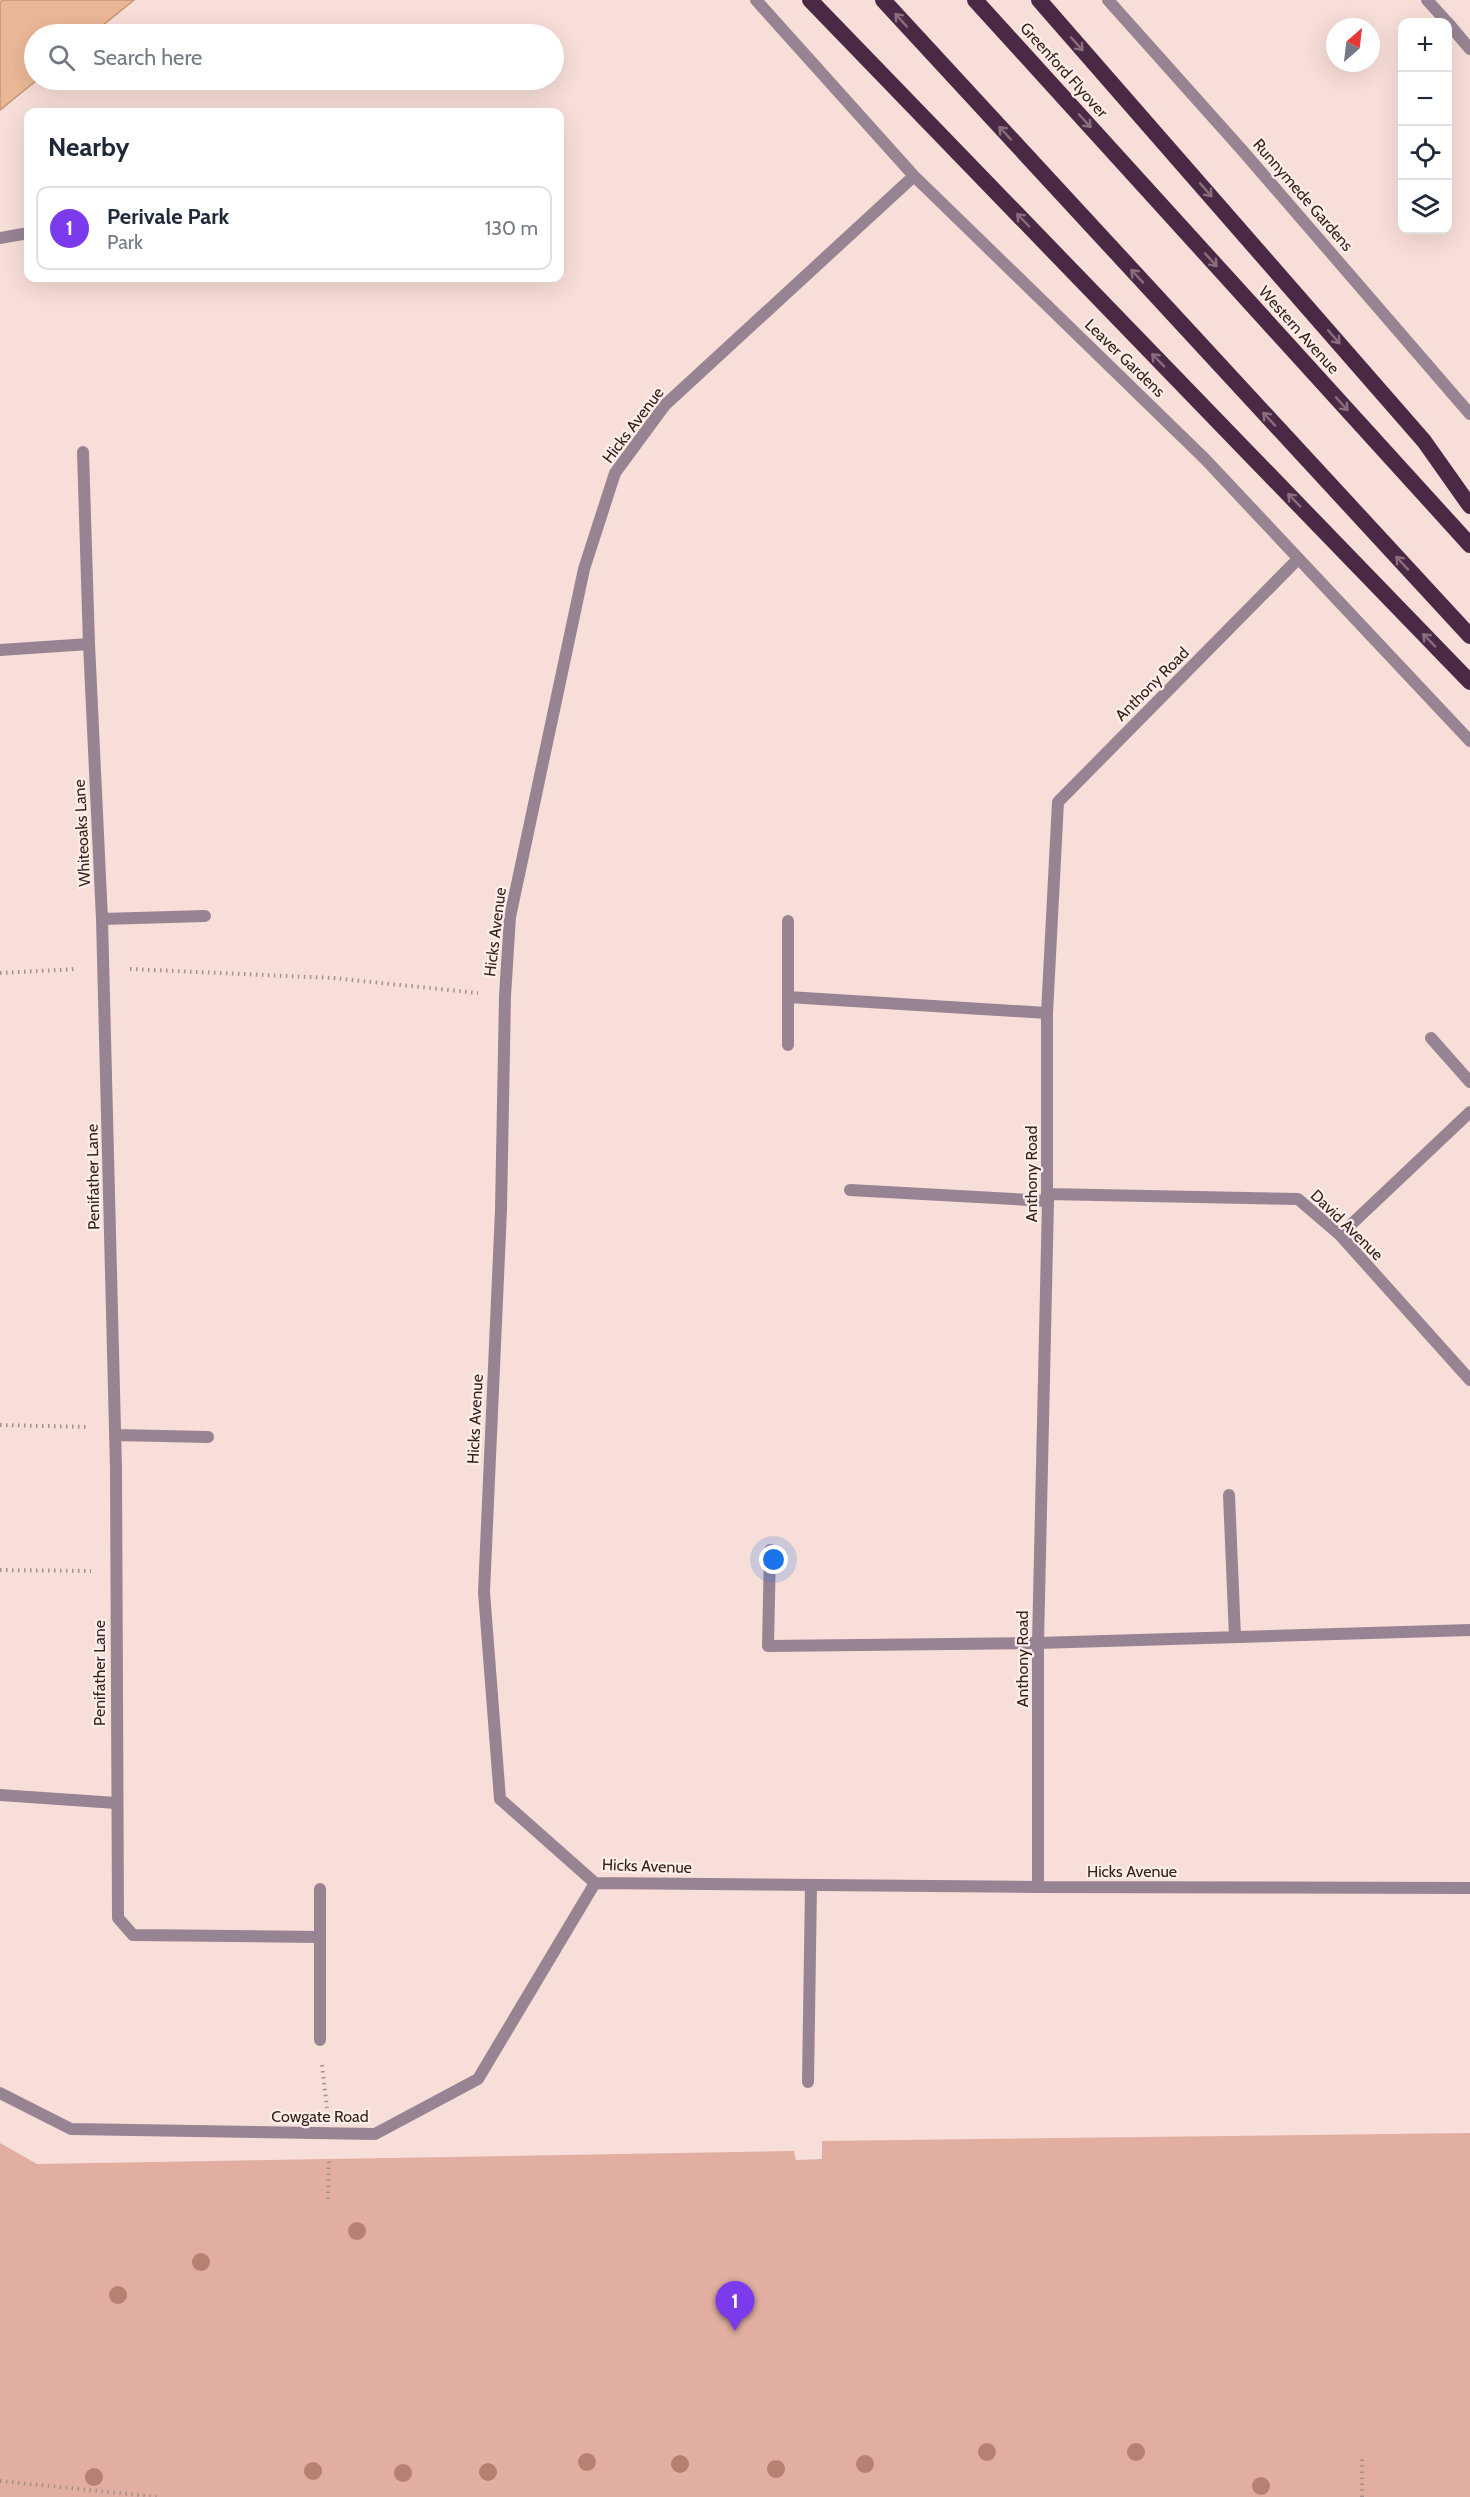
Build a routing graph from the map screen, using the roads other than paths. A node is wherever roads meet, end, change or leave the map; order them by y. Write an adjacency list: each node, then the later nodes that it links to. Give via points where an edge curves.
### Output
1 (756, 0): 12 (street, Leaver Gardens)
2 (810, 0): 23 (highway, one-way to 2)
3 (883, 0): 20 (highway, one-way to 3)
4 (975, 0): 11 (highway, Greenford Flyover, one-way to 11)
5 (1039, 0): 17 (highway, one-way to 17, via 1424,441)
6 (1108, 0): 15 (street, Runnymede Gardens)
7 (1427, 0): 8 (street)
8 (1443, 18)
9 (1452, 29): 10 (street)
10 (1470, 49)
11 (1101, 138): 18 (highway, Western Avenue, one-way to 18)
12 (914, 176): 19 (street, Leaver Gardens, via 1205,459); 47 (street, Hicks Avenue, via 665,405 615,473 584,569 512,906 505,996 501,1210 484,1592 500,1800)
13 (24, 234): 14 (street)
14 (0, 238)
15 (1470, 414)
16 (83, 452): 21 (street, Whiteoaks Lane)
17 (1470, 506)
18 (1470, 545)
19 (1298, 559): 24 (street, Leaver Gardens); 29 (street, Anthony Road, via 1058,802)
20 (1470, 636)
21 (89, 644): 22 (street); 26 (street, Whiteoaks Lane)
22 (0, 650)
23 (1470, 682)
24 (1470, 741)
25 (205, 916): 26 (street)
26 (102, 919): 38 (street, Penifather Lane)
27 (788, 921): 28 (street)
28 (788, 997): 29 (street); 31 (street)
29 (1047, 1013): 35 (street, Anthony Road)
30 (1431, 1038): 32 (street)
31 (788, 1045)
32 (1470, 1082)
33 (1470, 1112): 36 (street)
34 (850, 1190): 35 (street, David Avenue)
35 (1048, 1197): 36 (street, David Avenue, via 1298,1199); 44 (street, Anthony Road)
36 (1340, 1236): 37 (street, David Avenue)
37 (1470, 1380)
38 (115, 1435): 39 (street); 46 (street, Penifather Lane)
39 (208, 1437)
40 (1229, 1495): 43 (street)
41 (771, 1550): 44 (street, via 768,1646)
42 (1470, 1630): 43 (street)
43 (1235, 1636): 44 (street)
44 (1038, 1643): 49 (street, Anthony Road)
45 (0, 1795): 46 (street)
46 (116, 1803): 52 (street, Penifather Lane, via 118,1918 133,1935)
47 (595, 1883): 48 (street, Hicks Avenue); 55 (street, Cowgate Road, via 478,2079 375,2134 71,2129)
48 (811, 1886): 49 (street, Hicks Avenue); 54 (street)
49 (1038, 1887): 50 (street, Hicks Avenue)
50 (1470, 1888)
51 (320, 1889): 52 (street)
52 (320, 1937): 53 (street)
53 (320, 2040)
54 (808, 2082)
55 (0, 2093)

